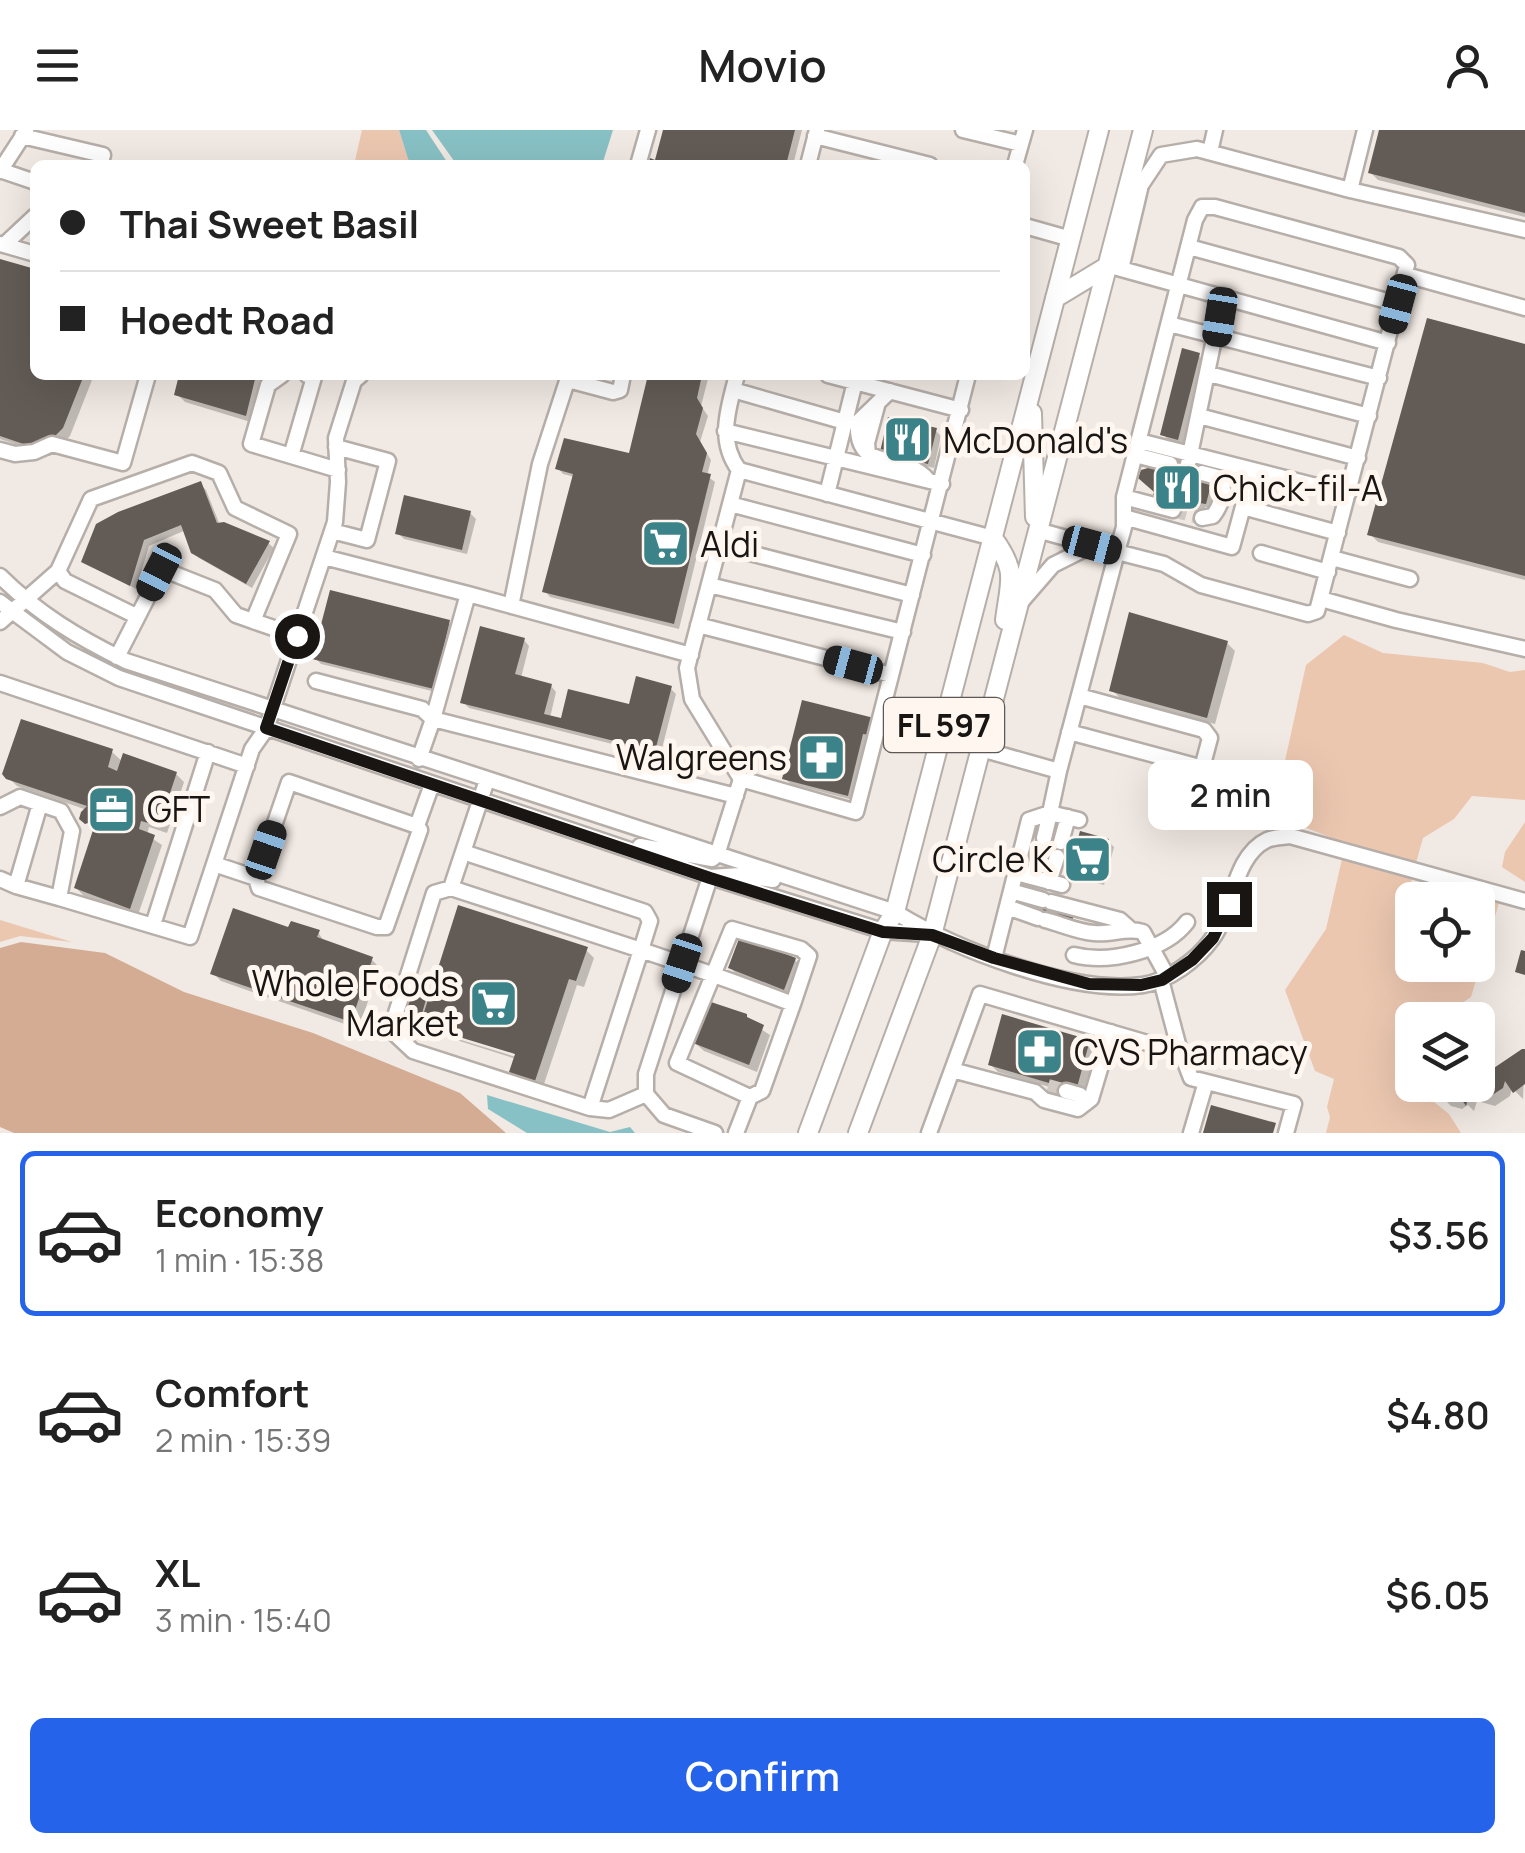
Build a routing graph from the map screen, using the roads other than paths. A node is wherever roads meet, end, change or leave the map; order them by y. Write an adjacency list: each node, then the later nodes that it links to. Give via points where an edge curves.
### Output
1 (648, 130): 12 (street)
2 (963, 130): 9 (street)
3 (1099, 130): 21 (main road, FL 597)
4 (1144, 130): 25 (main road, FL 597)
5 (1215, 130): 10 (street)
6 (1365, 130): 17 (street)
7 (24, 133): 11 (street); 15 (street)
8 (816, 133): 13 (street); 14 (street)
9 (1023, 137)
10 (1210, 152): 17 (street); 25 (street, via 1161,156 1141,185)
11 (102, 160)
12 (639, 160)
13 (809, 160)
14 (912, 160)
15 (0, 171): 16 (street)
16 (30, 180)
17 (1350, 190): 20 (street)
18 (30, 220): 22 (street)
19 (1030, 227): 21 (street)
20 (1525, 230)
21 (1071, 239): 29 (main road, FL 597)
22 (2, 244): 24 (street)
23 (1189, 247): 26 (street, via 1202,207 1215,207 1399,257); 27 (street); 30 (street)
24 (30, 252)
25 (1114, 267): 27 (street); 29 (main road); 76 (main road, FL 597)
26 (1406, 274): 30 (street); 31 (street)
27 (1179, 284): 28 (street); 32 (street)
28 (1223, 296): 33 (street); 34 (street)
29 (1055, 298): 48 (main road, FL 597)
30 (1398, 304): 34 (street)
31 (1525, 308)
32 (1168, 324): 33 (street); 56 (street)
33 (1217, 337): 35 (street); 36 (street)
34 (1388, 343): 36 (street)
35 (1209, 374): 51 (street); 52 (street)
36 (1379, 378): 52 (street)
37 (147, 380): 57 (street, via 123,463 52,444 34,452)
38 (275, 380): 58 (street, via 252,444)
39 (313, 380): 58 (street)
40 (354, 380): 55 (street)
41 (568, 380): 95 (street, via 540,464)
42 (578, 380): 43 (street, via 613,392)
43 (622, 380)
44 (847, 380): 46 (street)
45 (967, 380): 50 (street)
46 (855, 382): 49 (street); 53 (street)
47 (735, 383): 53 (street); 54 (street)
48 (1032, 387): 76 (main road); 79 (main road, FL 597)
49 (890, 391): 50 (street); 66 (street, via 877,406 868,455 917,468)
50 (961, 410): 66 (street)
51 (1199, 416): 60 (street); 62 (street)
52 (1369, 416): 60 (street)
53 (845, 422): 59 (street)
54 (726, 431): 59 (street); 64 (street, via 727,453)
55 (336, 446): 63 (street); 77 (street, via 388,461 367,540)
56 (1137, 448): 61 (street); 62 (street); 69 (street)
57 (0, 450)
58 (292, 456): 63 (street)
59 (836, 458): 66 (street); 67 (street)
60 (1358, 458): 68 (street)
61 (1170, 464)
62 (1193, 466): 65 (street); 74 (street, via 1221,478 1224,486 1220,506)
63 (338, 470): 77 (street)
64 (739, 470): 67 (street); 70 (street)
65 (1253, 470): 68 (street); 71 (street)
66 (935, 483): 75 (street)
67 (827, 494): 75 (street)
68 (1348, 494): 78 (street)
69 (1124, 497): 72 (street); 73 (street)
70 (730, 504): 80 (street); 84 (street)
71 (1243, 507): 73 (street, via 1232,547); 78 (street)
72 (1174, 510)
73 (1124, 518): 82 (street)
74 (1202, 518)
75 (931, 522): 79 (street); 84 (street)
76 (1038, 530): 81 (street); 96 (main road, FL 597)
77 (332, 531): 85 (street)
78 (1338, 533): 86 (street)
79 (993, 538): 110 (main road, via 1009,559 1010,576); 147 (main road, FL 597)
80 (719, 545): 90 (street); 92 (street)
81 (1092, 545): 82 (street); 96 (street, via 1052,564)
82 (1118, 552): 93 (street, via 1164,564 1200,585 1308,614 1318,611); 109 (street)
83 (1261, 553): 86 (street)
84 (923, 555): 92 (street)
85 (324, 557): 91 (street); 102 (street)
86 (1330, 565): 89 (street); 93 (street)
87 (58, 572): 94 (street); 98 (street, via 65,582); 99 (street, via 92,500 192,463 218,474 236,508 289,534)
88 (0, 576): 94 (street)
89 (1410, 579)
90 (709, 585): 100 (street); 101 (street)
91 (468, 594): 95 (street); 112 (street)
92 (912, 595): 101 (street)
93 (1321, 598): 103 (street)
94 (23, 599): 97 (street); 105 (street)
95 (511, 606): 104 (street)
96 (1018, 606): 110 (main road, FL 597)
97 (3, 612): 113 (street, via 119,678)
98 (136, 616): 99 (street, via 166,568 215,590 236,615); 105 (street)
99 (253, 621): 102 (street)
100 (698, 625): 104 (street); 106 (street)
101 (902, 632): 106 (street)
102 (297, 636): 111 (street)
103 (1525, 649)
104 (690, 655): 121 (street, via 692,700)
105 (118, 657): 111 (street)
106 (892, 675): 121 (street, via 856,812)
107 (316, 680): 112 (street, via 422,708)
108 (0, 683): 116 (street)
109 (1079, 696): 114 (street); 119 (street, via 1204,730 1210,738)
110 (994, 699): 115 (main road, FL 597)
111 (272, 712): 113 (street); 117 (street)
112 (434, 719): 117 (street); 125 (street)
113 (266, 728): 118 (street); 124 (street)
114 (1069, 732): 119 (street); 120 (street)
115 (981, 749): 120 (street); 152 (main road, FL 597)
116 (208, 752): 118 (street); 149 (street)
117 (419, 759): 122 (street)
118 (246, 766): 134 (street)
119 (1202, 768): 123 (street)
120 (1058, 771): 129 (street)
121 (741, 779): 125 (street)
122 (487, 780): 126 (street); 133 (street)
123 (1248, 780)
124 (432, 784): 126 (street); 130 (street)
125 (736, 796): 133 (street)
126 (480, 800): 131 (street); 132 (street)
127 (40, 804): 128 (street, via 20,797); 141 (street); 144 (street, via 61,811 72,831)
128 (0, 808)
129 (1050, 813): 135 (street, via 1029,820); 136 (street); 136 (street, via 1073,819 1059,849 1056,883)
130 (417, 826): 137 (street, via 288,782); 137 (street, via 386,927 259,888)
131 (604, 842): 133 (street, via 700,859); 138 (street)
132 (463, 852): 142 (street); 154 (street, via 645,912 650,922)
133 (718, 854): 140 (street)
134 (214, 864): 137 (street); 149 (street, via 190,937)
135 (1016, 873): 136 (street); 143 (street)
136 (1033, 877)
137 (256, 878)
138 (710, 878): 140 (street); 151 (street); 157 (street)
139 (0, 879): 141 (street)
140 (808, 884): 147 (street)
141 (16, 886): 144 (street)
142 (451, 888): 154 (street); 171 (street, via 434,893 395,1034 413,1050)
143 (1011, 892): 146 (street); 150 (street, via 1120,920)
144 (59, 898): 149 (street)
145 (1525, 902): 159 (street, via 1290,836 1267,840 1247,857 1213,938)
146 (1007, 908): 150 (street, via 1092,933); 156 (street)
147 (895, 912): 151 (main road, FL 597); 152 (street)
148 (1187, 922): 153 (street)
149 (152, 925)
150 (1129, 928): 153 (street, via 1143,932)
151 (883, 932): 152 (street); 176 (main road, FL 597)
152 (932, 935): 156 (street); 177 (main road, FL 597)
153 (1152, 946): 155 (street, via 1098,960); 159 (street)
154 (641, 950): 157 (street); 171 (street)
155 (1074, 955)
156 (994, 958): 159 (street, via 1089,984 1141,985)
157 (682, 963): 158 (street); 163 (street)
158 (714, 975): 160 (street); 160 (street, via 732,929 801,949 809,956); 164 (street)
159 (1164, 978): 162 (street)
160 (793, 1004): 169 (street, via 762,1090)
161 (1111, 1032): 162 (street, via 1161,1047); 165 (street, via 980,994); 170 (street)
162 (1178, 1044): 166 (street, via 1191,1078)
163 (652, 1054): 164 (street); 167 (street)
164 (676, 1063): 169 (street)
165 (952, 1070): 170 (street, via 1043,1090 1044,1100 1078,1109); 173 (street)
166 (1206, 1082): 178 (street); 179 (street, via 1294,1104)
167 (646, 1094): 171 (street, via 610,1110); 172 (street)
168 (1065, 1094): 170 (street, via 1080,1094)
169 (750, 1097): 175 (street)
170 (1086, 1103)
171 (590, 1108)
172 (676, 1127): 174 (street)
173 (932, 1132)
174 (715, 1133)
175 (736, 1133)
176 (808, 1133)
177 (858, 1133)
178 (1192, 1133)
179 (1286, 1133)

